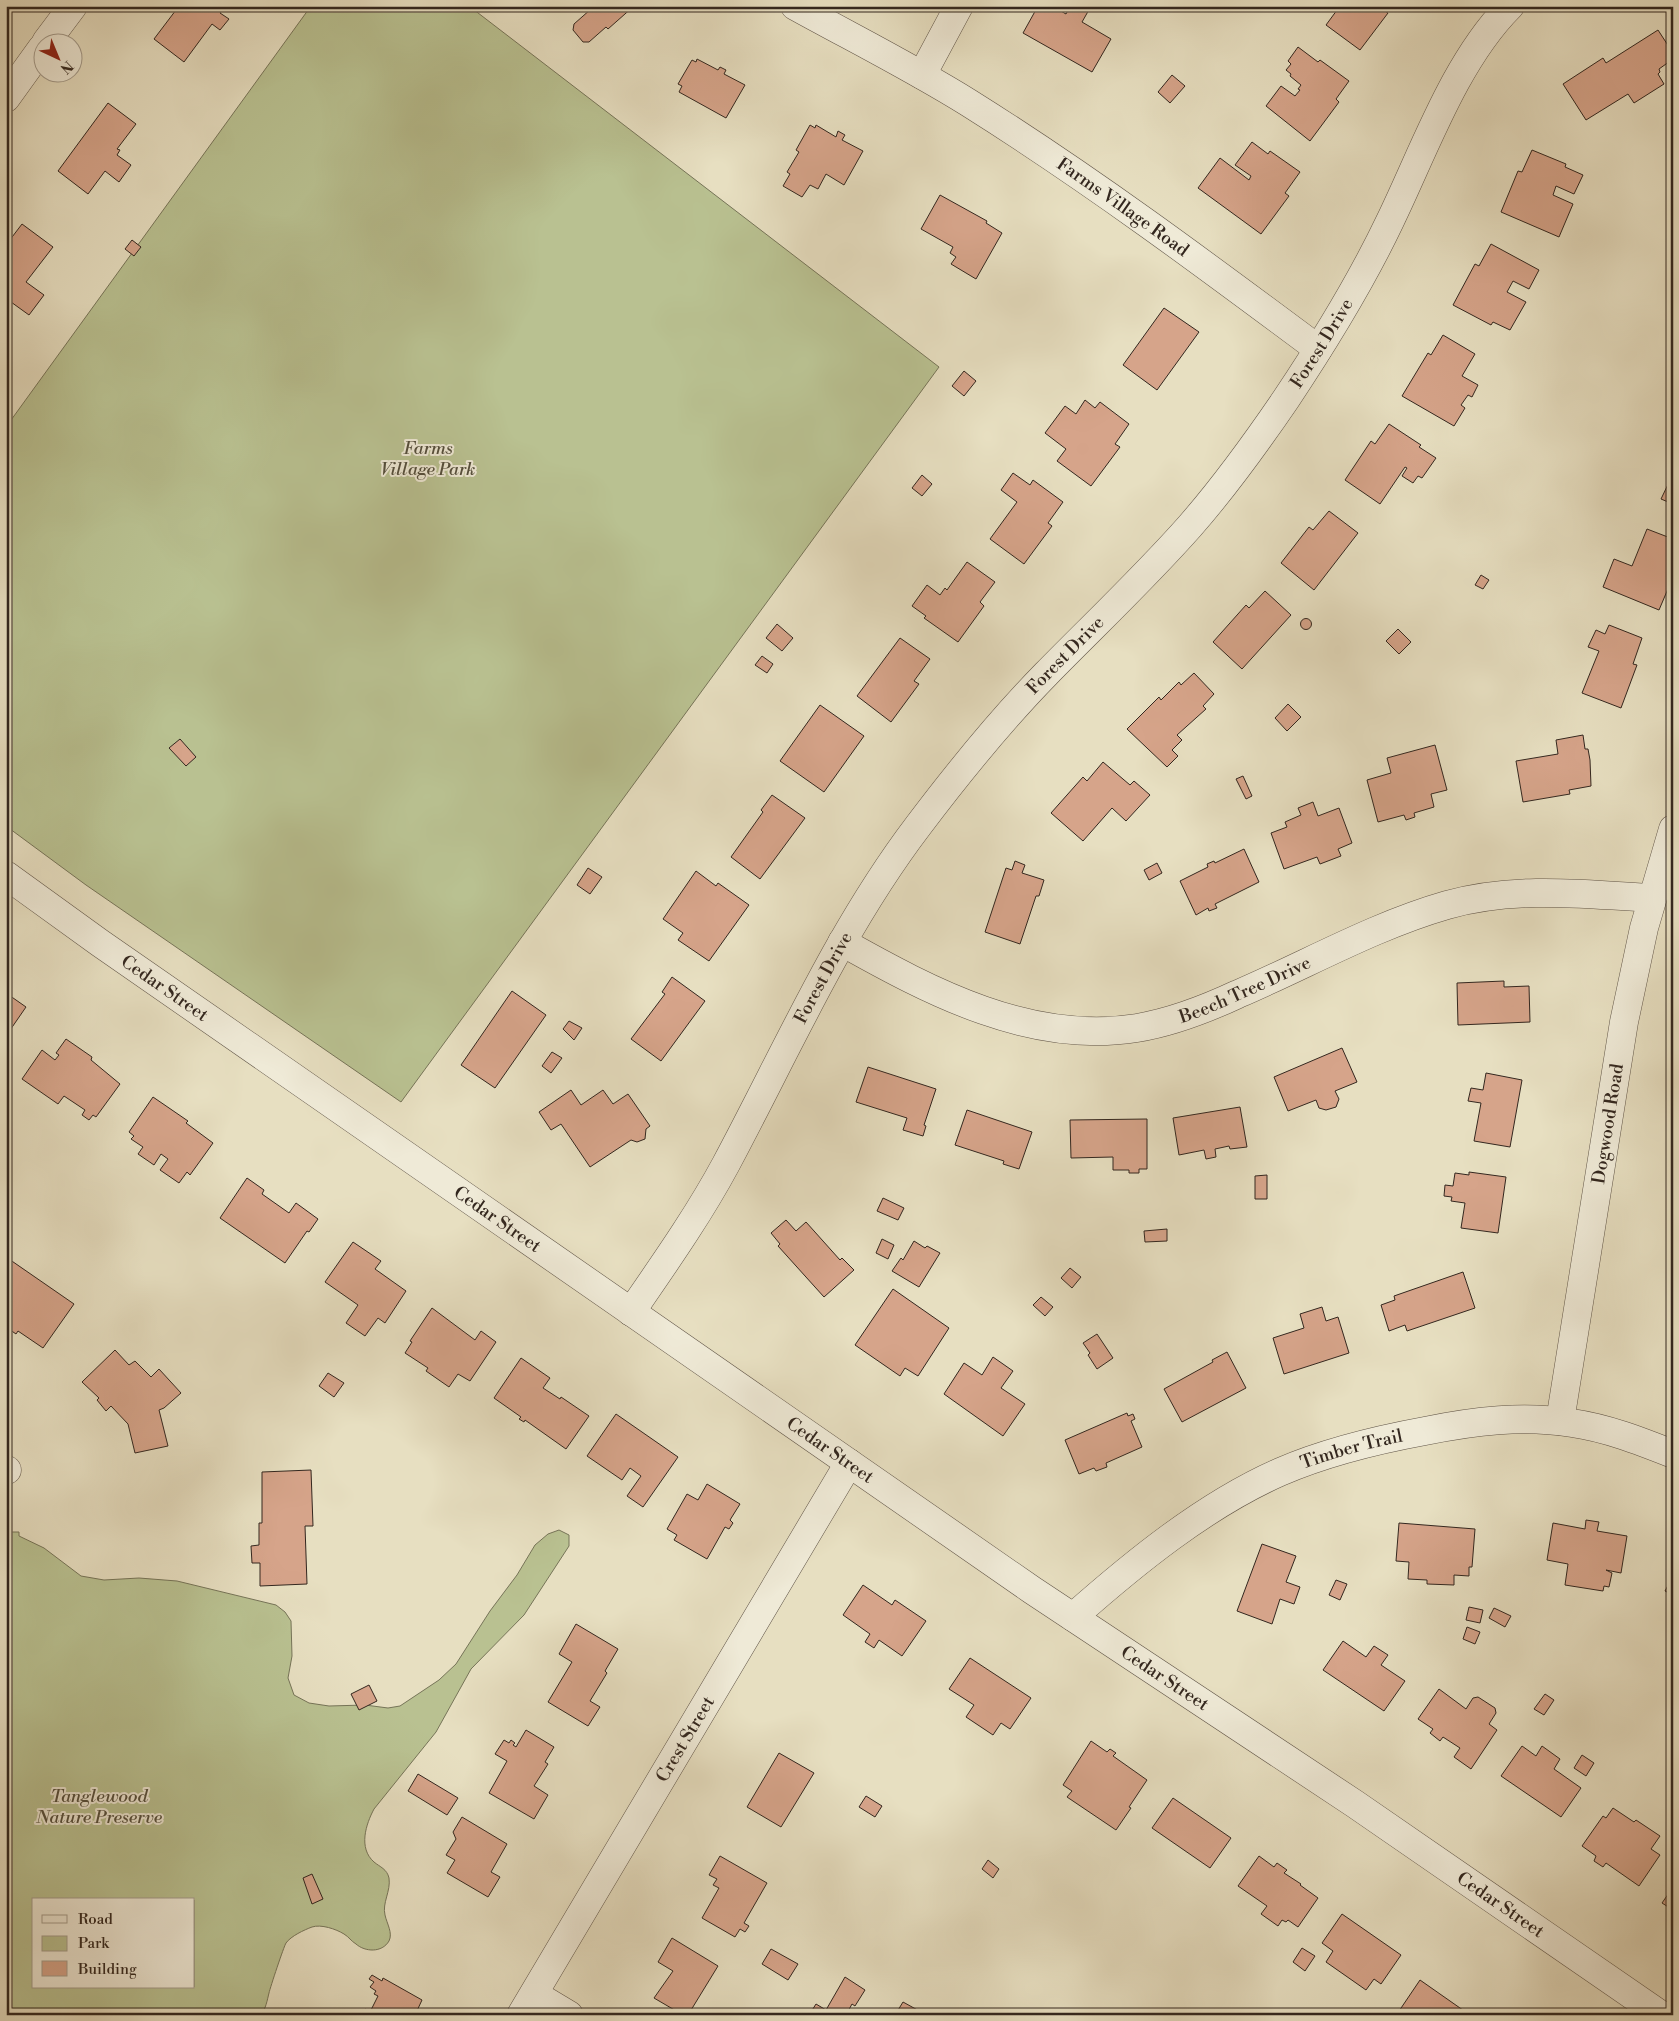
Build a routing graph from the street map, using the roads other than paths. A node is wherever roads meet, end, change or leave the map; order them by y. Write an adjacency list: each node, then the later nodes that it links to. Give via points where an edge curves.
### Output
1 (73, 6): 5 (street)
2 (795, 6): 7 (street, Farms Village Road)
3 (959, 6): 7 (street)
4 (1510, 6): 9 (street, Forest Drive, via 1482,37 1469,58 1378,246)
5 (54, 32)
6 (32, 62): 8 (street)
7 (922, 75): 9 (street, Farms Village Road, via 1099,189)
8 (6, 98)
9 (1318, 349): 13 (street, Forest Drive, via 1259,438 1193,523 1022,700 953,781 895,857)
10 (1673, 829): 12 (street, Dogwood Road)
11 (6, 875): 14 (street, Cedar Street)
12 (1652, 898): 13 (street, Beech Tree Drive, via 1568,893 1512,894 1448,905 1357,939 1199,1011 1156,1024 1114,1030 1046,1026 984,1011 918,983); 15 (street, Dogwood Road, via 1617,1058)
13 (842, 942): 14 (street, Forest Drive, via 723,1169)
14 (631, 1312): 17 (street, Cedar Street)
15 (1560, 1421): 16 (street, Timber Trail, via 1608,1430); 18 (street, Timber Trail, via 1510,1420 1457,1425 1356,1446 1296,1466 1245,1489 1201,1517)
16 (1673, 1454)
17 (849, 1463): 18 (street, Cedar Street); 19 (street, Crest Street)
18 (1073, 1617): 21 (street, Cedar Street, via 1354,1804)
19 (528, 2004): 20 (street)
20 (569, 2015)
21 (1661, 2015)

